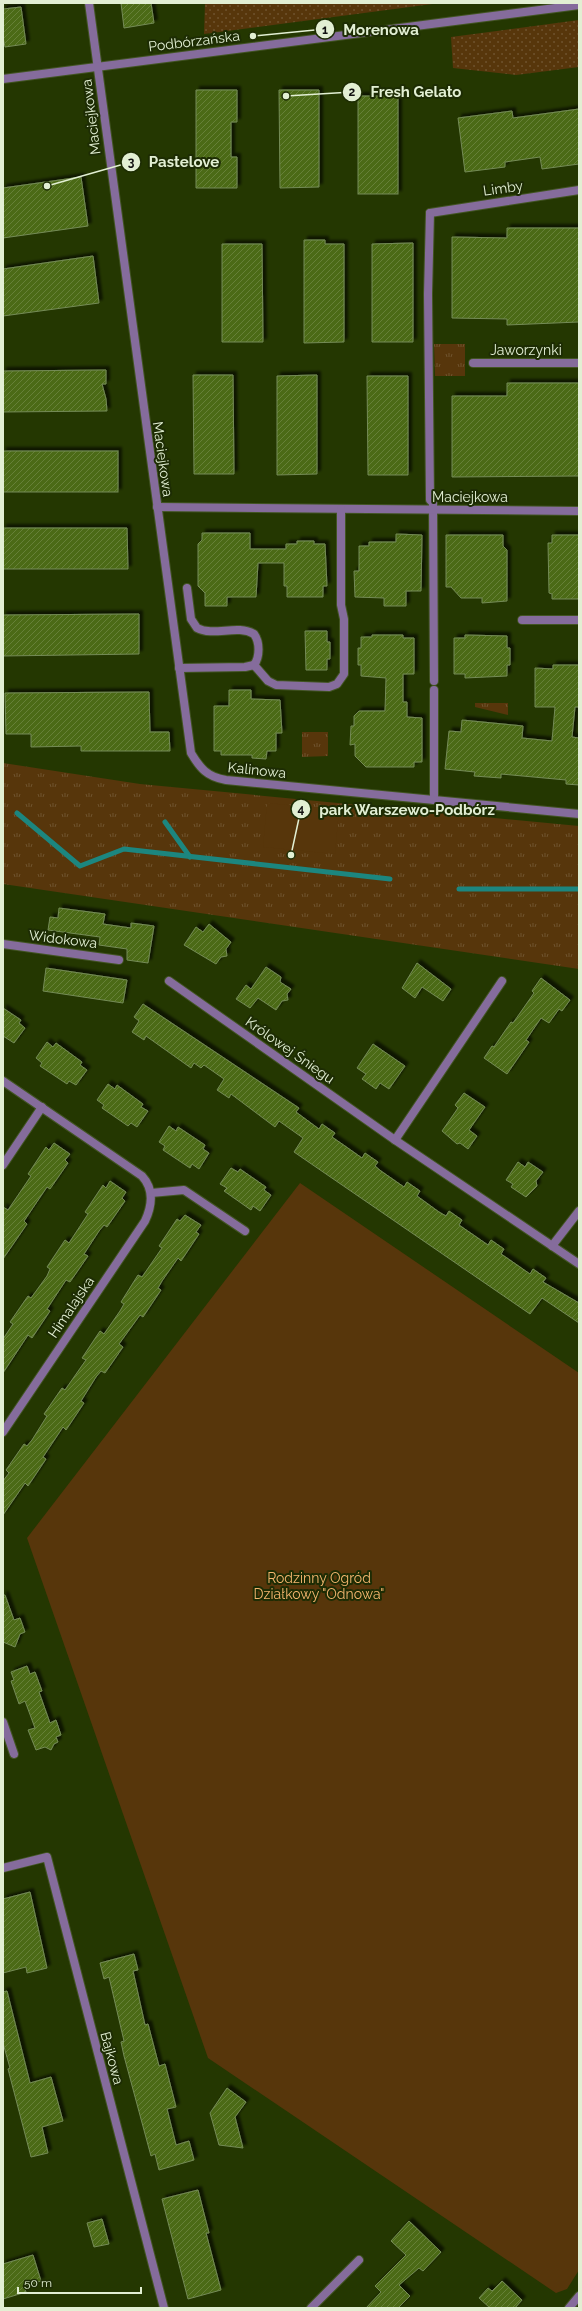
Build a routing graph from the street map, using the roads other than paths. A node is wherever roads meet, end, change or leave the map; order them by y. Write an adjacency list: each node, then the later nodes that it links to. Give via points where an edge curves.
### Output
1 (89, 3): 3 (street, Maciejkowa)
2 (579, 5): 3 (street, Podbórzańska)
3 (98, 66): 4 (street, Podbórzańska); 8 (street, Maciejkowa)
4 (3, 79)
5 (579, 190): 10 (street, Limby, via 430,213 428,294 430,492)
6 (473, 363): 7 (street, Jaworzynki)
7 (579, 363)
8 (157, 507): 9 (street, Maciejkowa); 16 (street, Kalinowa)
9 (341, 509): 10 (street, Maciejkowa); 15 (street, via 343,678 338,684 329,687 276,685 268,682)
10 (433, 510): 11 (street, Maciejkowa); 17 (street)
11 (579, 511)
12 (187, 588): 15 (street, via 191,619 197,628 206,631 245,630 254,634 258,654)
13 (522, 620): 14 (street)
14 (579, 620)
15 (254, 665): 16 (street)
16 (179, 668): 17 (street, Kalinowa, via 191,753 199,767 207,774 226,780)
17 (434, 800): 18 (street, Kalinowa)
18 (579, 814)
19 (3, 944): 20 (street, Widokowa)
20 (119, 960)
21 (169, 981): 25 (street, Królowej Śniegu)
22 (502, 981): 25 (street)
23 (3, 1081): 24 (street)
24 (42, 1107): 26 (street); 27 (street, via 142,1176)
25 (395, 1140): 30 (street, Królowej Śniegu)
26 (3, 1165)
27 (151, 1193): 29 (street, via 184,1190); 32 (street, Himalajska, via 149,1212 145,1221)
28 (579, 1211): 30 (street)
29 (245, 1231)
30 (552, 1246): 31 (street, Królowej Śniegu)
31 (579, 1264)
32 (3, 1432)
33 (3, 1722): 34 (street)
34 (14, 1754)
35 (3, 1868): 38 (street, Bajkowa, via 47,1857)
36 (359, 2260): 39 (street)
37 (579, 2296): 40 (street)
38 (164, 2308)
39 (311, 2308)
40 (569, 2308)

